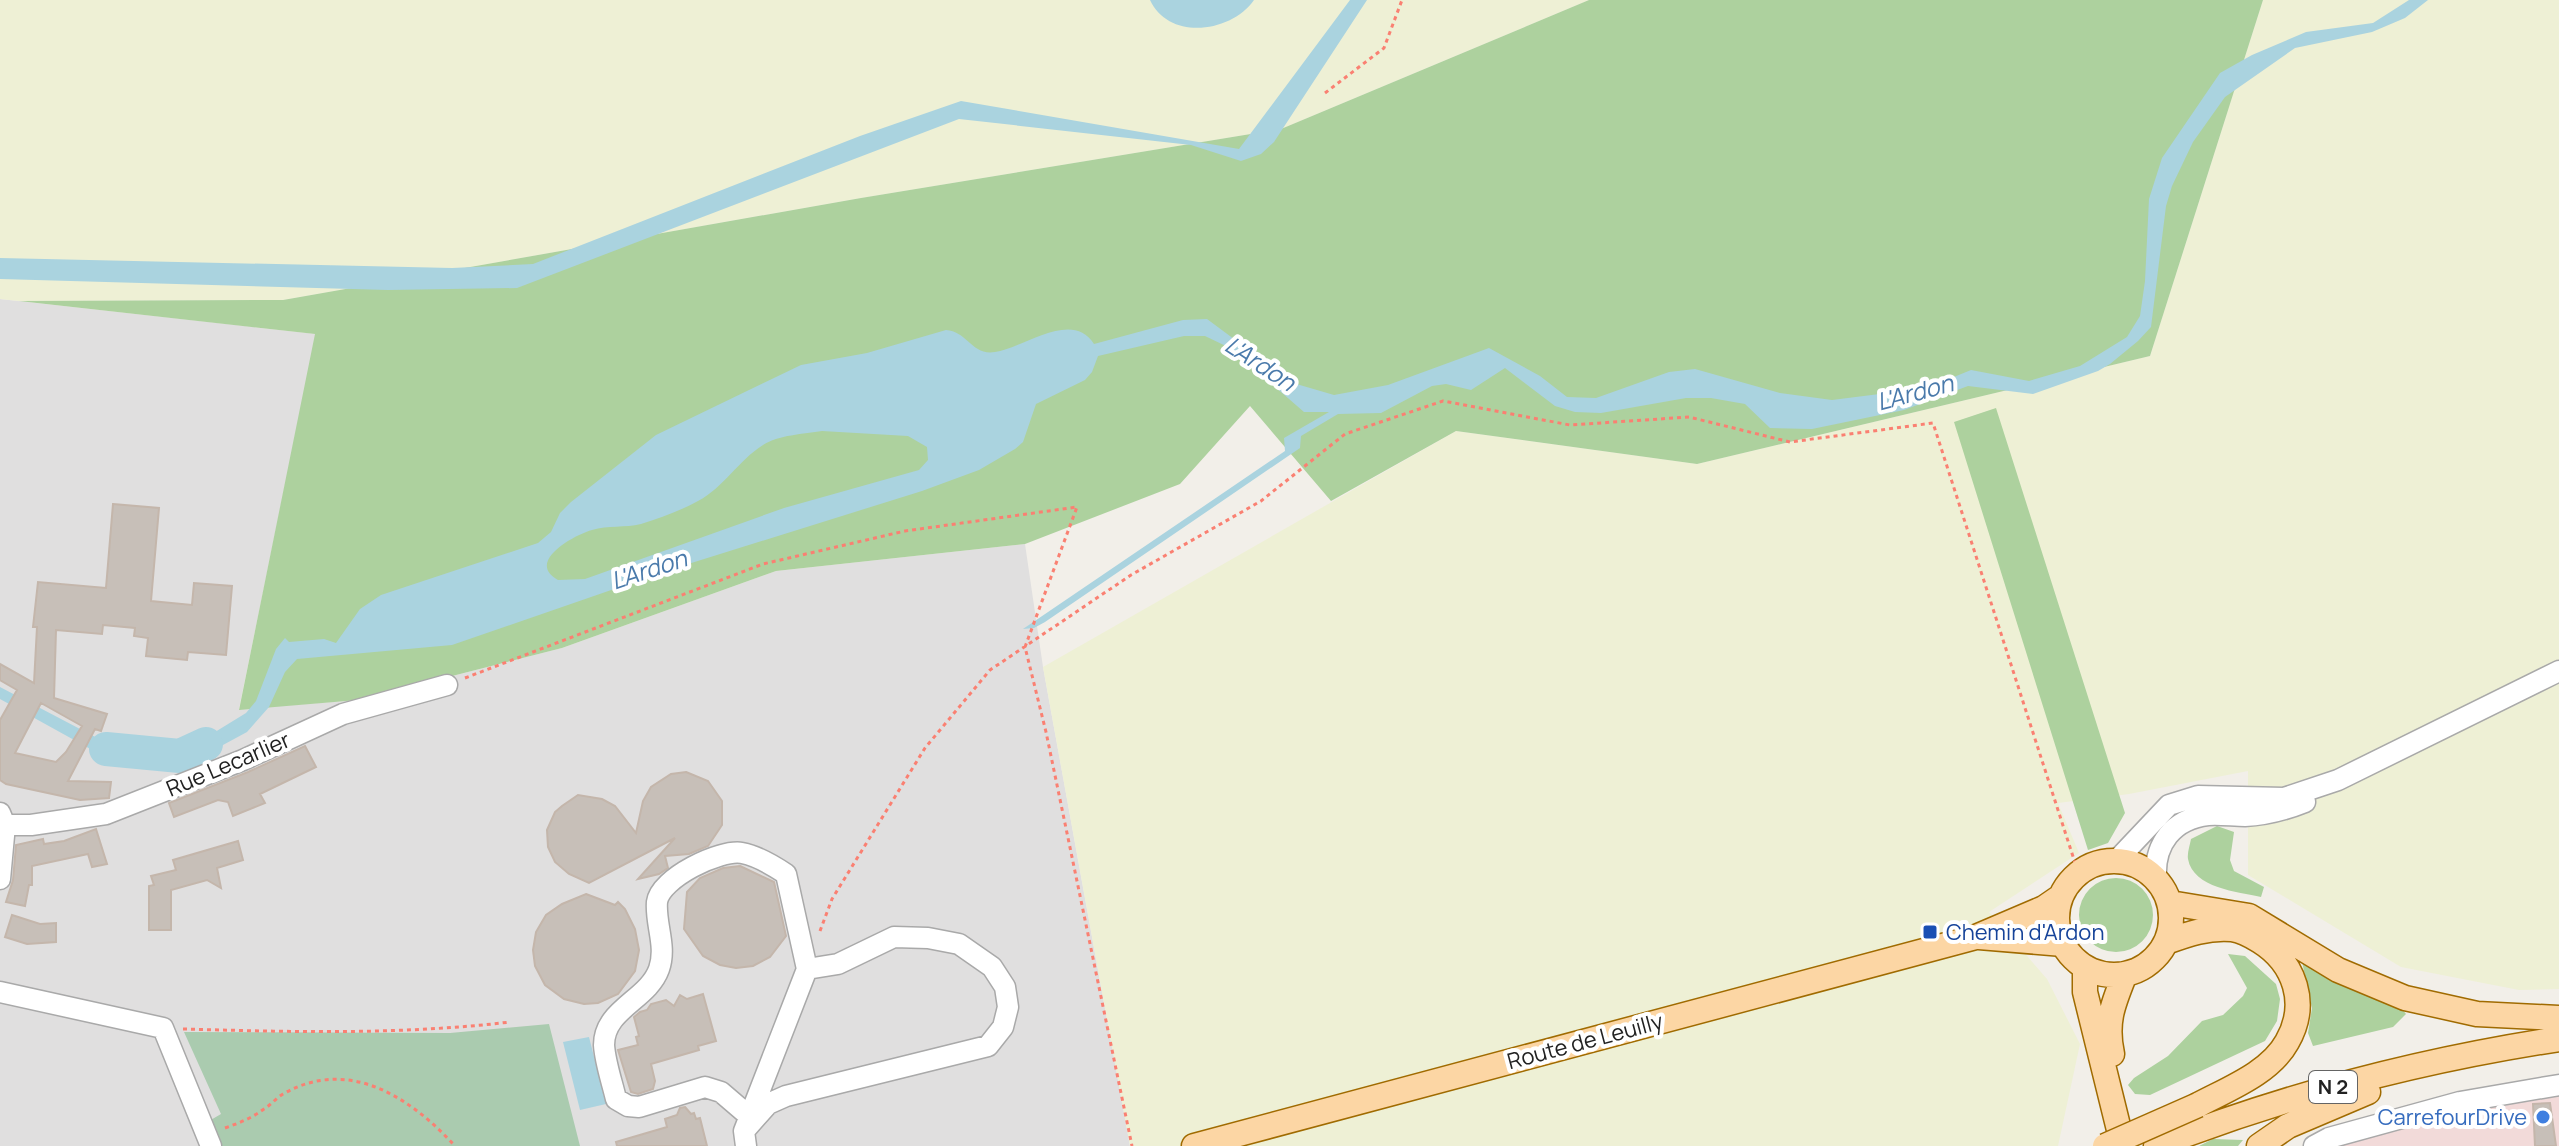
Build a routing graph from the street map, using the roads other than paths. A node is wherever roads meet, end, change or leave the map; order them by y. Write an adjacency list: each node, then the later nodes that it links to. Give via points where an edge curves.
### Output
1 (2559, 671): 3 (street)
2 (447, 685): 4 (street, Rue Lecarlier, via 343,714 106,814 31,825)
3 (2338, 780): 5 (street, via 2284,798 2198,796 2169,805); 7 (street, via 2312,800 2279,812 2207,815 2178,824 2162,839)
4 (3, 819): 6 (street)
5 (2117, 860): 7 (main road); 8 (main road, via 2078,872)
6 (0, 872)
7 (2156, 878): 9 (main road)
8 (2060, 897): 10 (main road); 12 (main road, via 2057,921)
9 (2170, 903): 11 (main road); 17 (main road, via 2249,916 2338,970 2405,998 2477,1014)
10 (1976, 937): 12 (main road); 24 (main road, Route de Leuilly)
11 (2166, 942): 15 (main road, via 2145,966); 21 (main road, via 2201,930 2234,929 2253,936 2276,951 2290,970 2298,997 2287,1042 2268,1064)
12 (2063, 944): 13 (main road)
13 (2085, 967): 15 (main road); 26 (main road, via 2085,992)
14 (807, 969): 22 (street); 22 (street, via 838,964 894,937 928,938 959,944 992,967 1005,987 1008,1007 1003,1027 988,1046 786,1096 768,1104); 22 (street, via 786,874 741,853 716,857 673,878 660,893 659,969 652,985 616,1014 606,1032 604,1046 616,1099 639,1107 705,1087 721,1092)
15 (2125, 974): 27 (main road, via 2107,1032)
16 (0, 992): 23 (street, via 163,1028)
17 (2559, 1018)
18 (2559, 1039): 19 (main road, N 2)
19 (2463, 1056): 21 (main road, N 2); 29 (main road, via 2326,1109)
20 (2559, 1085): 30 (street, via 2460,1102)
21 (2202, 1116): 25 (main road, bridge); 28 (main road, N 2)
22 (746, 1131)
23 (211, 1146)
24 (1194, 1146)
25 (2105, 1146)
26 (2123, 1146)
27 (2134, 1146)
28 (2156, 1146)
29 (2259, 1146)
30 (2314, 1146)

